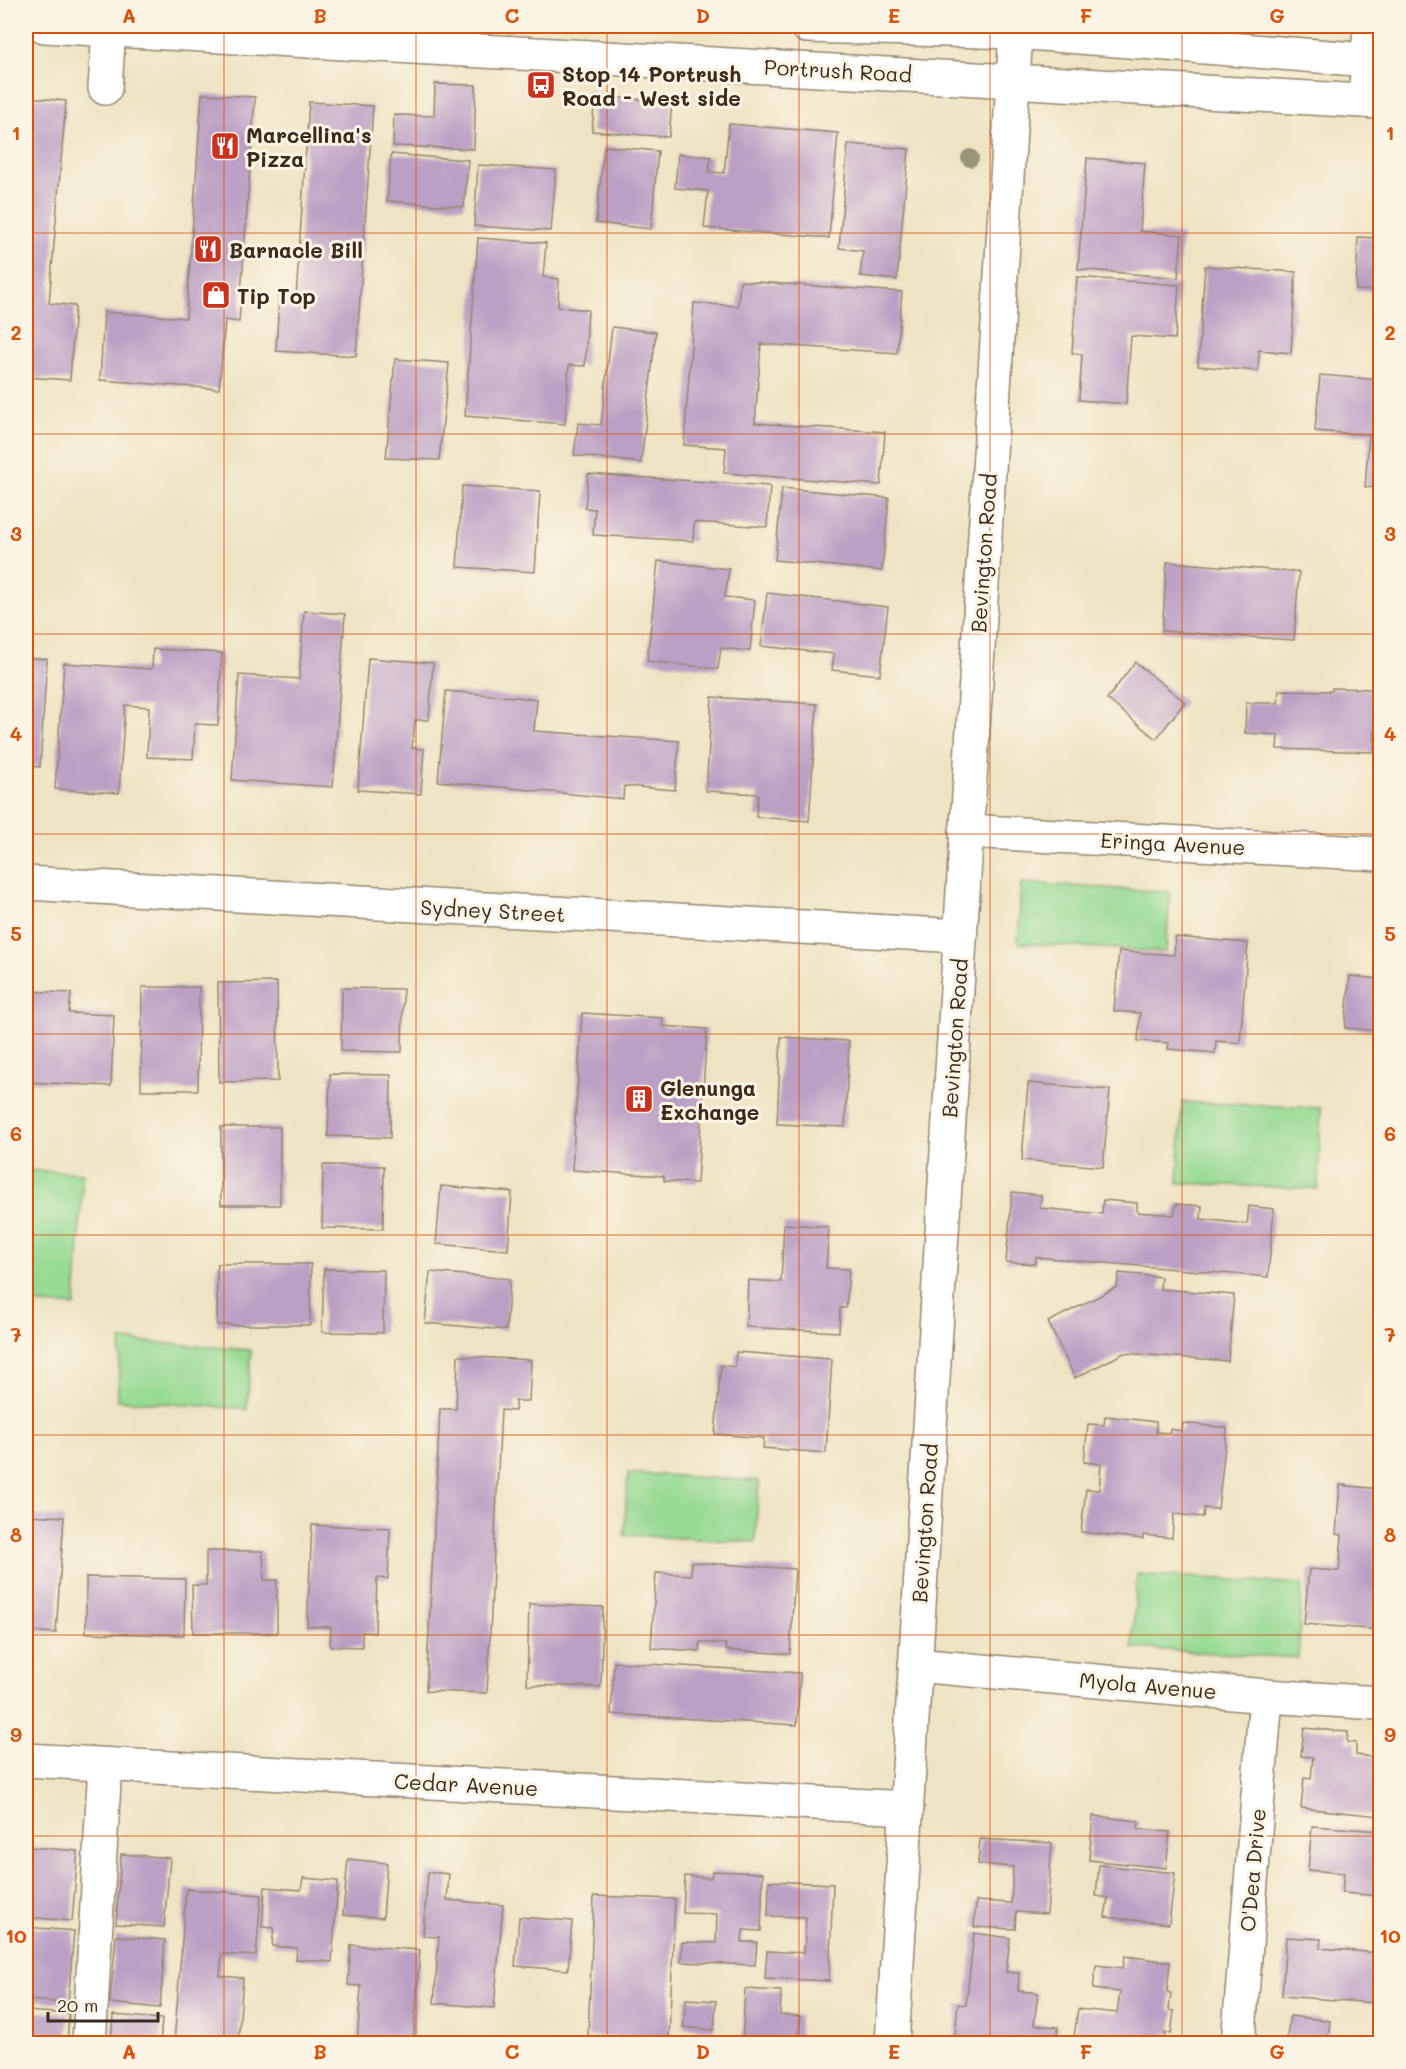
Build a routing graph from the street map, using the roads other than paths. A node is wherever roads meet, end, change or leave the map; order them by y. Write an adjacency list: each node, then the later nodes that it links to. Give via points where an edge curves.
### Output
1 (44, 26): 4 (main road, Portrush Road)
2 (807, 26): 6 (main road, Portrush Road)
3 (1370, 26): 7 (main road)
4 (108, 27): 5 (main road, Portrush Road); 9 (main road)
5 (303, 32): 8 (main road, Portrush Road)
6 (1016, 32): 7 (main road, Portrush Road); 8 (main road, Bevington Road)
7 (1374, 60): 10 (main road)
8 (1012, 81): 10 (main road, Portrush Road); 11 (main road, Bevington Road)
9 (105, 88)
10 (1373, 102)
11 (966, 831): 12 (main road, Eringa Avenue); 14 (main road, Bevington Road)
12 (1380, 854)
13 (26, 883): 14 (main road, Sydney Street)
14 (960, 936): 15 (main road, Bevington Road)
15 (915, 1665): 16 (main road, Myola Avenue); 20 (main road, Bevington Road)
16 (1266, 1696): 17 (main road, Myola Avenue); 23 (main road, O'Dea Drive)
17 (1380, 1702)
18 (26, 1760): 19 (main road, Cedar Avenue)
19 (105, 1765): 20 (main road, Cedar Avenue); 21 (main road)
20 (906, 1808): 22 (main road, Bevington Road)
21 (89, 2043)
22 (892, 2043)
23 (1238, 2043)

